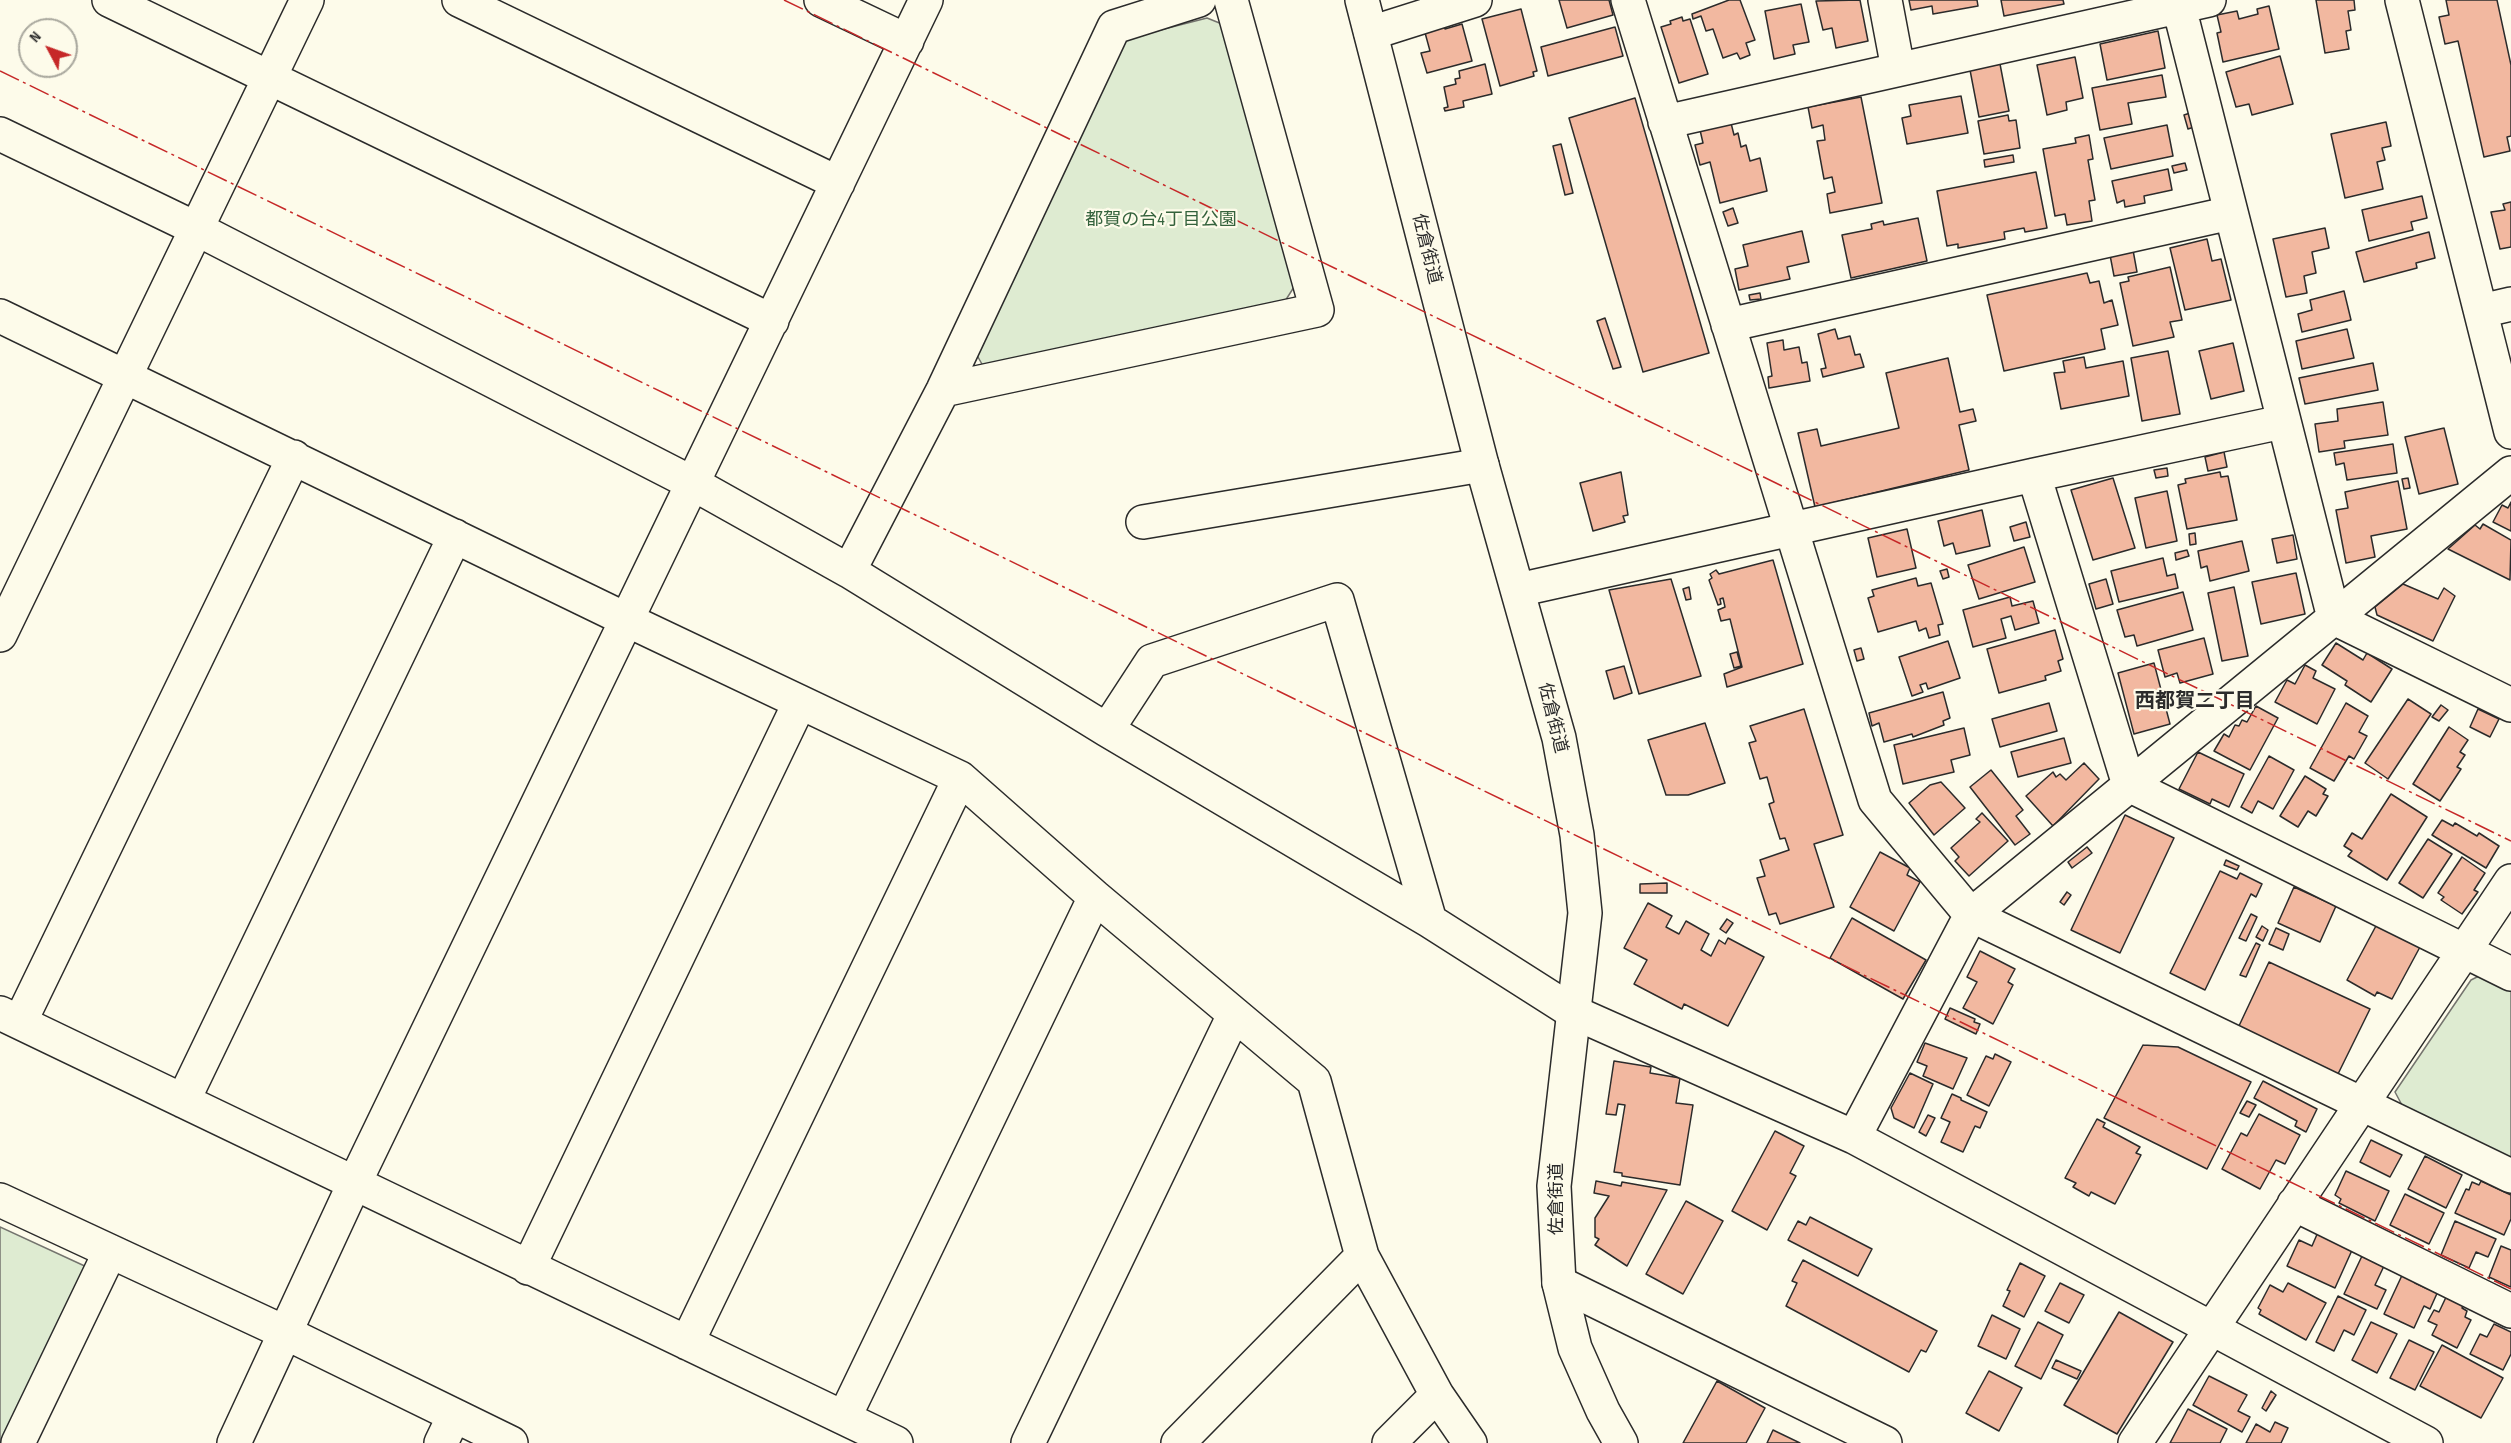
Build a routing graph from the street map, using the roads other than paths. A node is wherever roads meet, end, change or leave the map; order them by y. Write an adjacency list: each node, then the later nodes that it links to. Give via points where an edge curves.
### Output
1 (109, 0): 18 (street)
2 (308, 0): 18 (street)
3 (459, 0): 21 (street)
4 (821, 0): 16 (street)
5 (926, 0): 16 (street)
6 (1199, 0): 29 (street, via 1114,27)
7 (1231, 0): 29 (street, via 1317,310)
8 (1362, 0): 15 (street, 佐倉街道)
9 (1475, 0): 15 (street)
10 (1628, 0): 19 (street)
11 (1885, 0): 17 (street)
12 (2402, 0): 24 (street)
13 (2194, 4): 14 (street); 22 (street)
14 (2087, 13): 17 (street)
15 (1371, 33): 33 (street, 佐倉街道)
16 (907, 41): 21 (street)
17 (1898, 69): 19 (street)
18 (269, 78): 23 (street); 26 (street)
19 (1665, 122): 27 (street)
20 (0, 134): 23 (street)
21 (838, 183): 26 (street)
22 (2231, 213): 27 (street); 30 (street)
23 (196, 229): 28 (street); 36 (street)
24 (2496, 308): 31 (street)
25 (0, 316): 28 (street)
26 (772, 321): 36 (street)
27 (1728, 326): 38 (street)
28 (125, 375): 32 (street); 44 (street)
29 (943, 390): 40 (street)
30 (2282, 422): 35 (street); 42 (street)
31 (2511, 432)
32 (294, 457): 39 (street); 58 (street)
33 (1482, 465): 37 (street); 41 (street, 佐倉街道)
34 (2511, 473): 42 (street)
35 (2034, 475): 38 (street); 49 (street)
36 (692, 483): 40 (street); 43 (street)
37 (1143, 522)
38 (1793, 531): 41 (street); 52 (street, via 1875,800)
39 (455, 536): 43 (street); 59 (street)
40 (849, 571): 47 (street)
41 (1518, 590): 56 (street, 佐倉街道, via 1559,738 1577,835 1585,912)
42 (2334, 618): 46 (street); 49 (street)
43 (625, 619): 45 (street); 63 (street)
44 (0, 635)
45 (800, 702): 48 (street); 68 (street)
46 (2511, 705)
47 (1107, 730): 53 (street); 53 (street, via 1152,661 1337,600)
48 (960, 778): 51 (street); 73 (street)
49 (2129, 785): 52 (street); 54 (street)
50 (2511, 881): 54 (street)
51 (1095, 897): 57 (street); 75 (street)
52 (1971, 915): 60 (street); 61 (street)
53 (1430, 921): 56 (street)
54 (2465, 952): 55 (street); 60 (street)
55 (2511, 974)
56 (1573, 1012): 61 (street); 69 (street, 佐倉街道, via 1554,1186)
57 (1234, 1015): 67 (street, via 1314,1081); 81 (street)
58 (10, 1017): 59 (street)
59 (183, 1101): 63 (street)
60 (2362, 1104): 62 (street); 65 (street)
61 (1854, 1137): 71 (street)
62 (2511, 1176)
63 (355, 1182): 68 (street); 72 (street)
64 (0, 1200): 66 (street)
65 (2294, 1204): 70 (street); 71 (street)
66 (110, 1252): 72 (street); 77 (street)
67 (1362, 1256): 74 (street); 82 (street)
68 (528, 1268): 73 (street)
69 (1559, 1283): 85 (street, 佐倉街道, via 1575,1348); 86 (street)
70 (2511, 1311)
71 (2211, 1328): 87 (street); 88 (street)
72 (286, 1333): 76 (street); 78 (street)
73 (687, 1343): 75 (street)
74 (1437, 1395): 83 (street); 84 (street)
75 (844, 1418): 80 (street)
76 (448, 1429): 79 (street)
77 (18, 1443)
78 (234, 1443)
79 (511, 1443)
80 (896, 1443)
81 (1028, 1443)
82 (1178, 1443)
83 (1389, 1443)
84 (1470, 1443)
85 (1621, 1443)
86 (1885, 1443)
87 (2135, 1443)
88 (2426, 1443)

